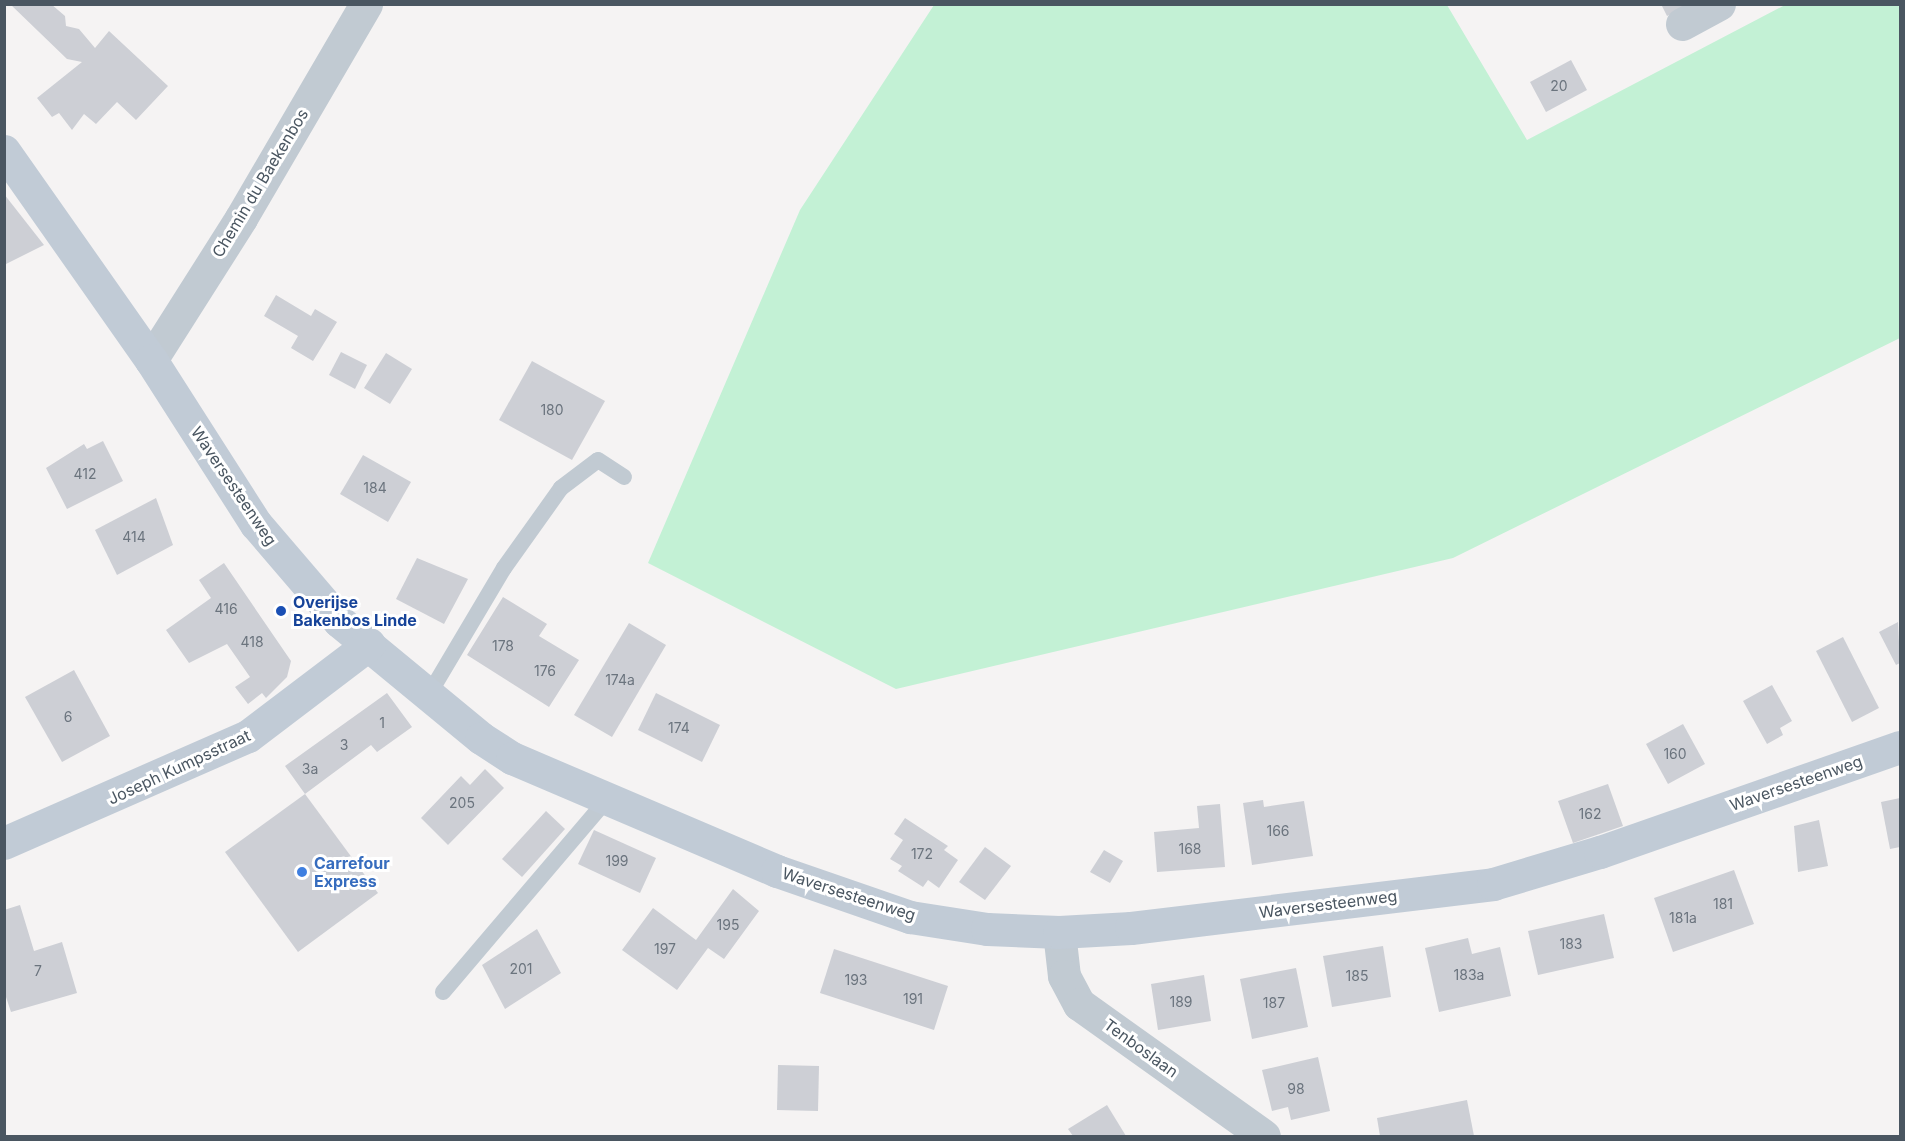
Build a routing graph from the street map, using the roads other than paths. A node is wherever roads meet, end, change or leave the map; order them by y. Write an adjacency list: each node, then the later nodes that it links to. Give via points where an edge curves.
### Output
1 (366, 4): 5 (street, Chemin du Baekenbos)
2 (1719, 4): 3 (street)
3 (1682, 24)
4 (4, 151): 5 (street, Waversesteenweg)
5 (152, 362): 7 (street, Waversesteenweg, via 256,524 311,593)
6 (624, 477): 8 (lane, via 598,460 561,488 504,568)
7 (369, 644): 8 (street, Waversesteenweg); 11 (street, Joseph Kumpsstraat, via 249,736)
8 (428, 696): 10 (street, Waversesteenweg, via 512,758)
9 (1900, 747): 12 (street, Waversesteenweg, via 1600,852 1493,884 1131,928)
10 (607, 799): 12 (street, Waversesteenweg, via 777,871 910,917 987,929); 13 (lane)
11 (4, 843)
12 (1059, 933): 14 (street, Tenboslaan, via 1064,976 1079,1004)
13 (442, 992)
14 (1264, 1137)

